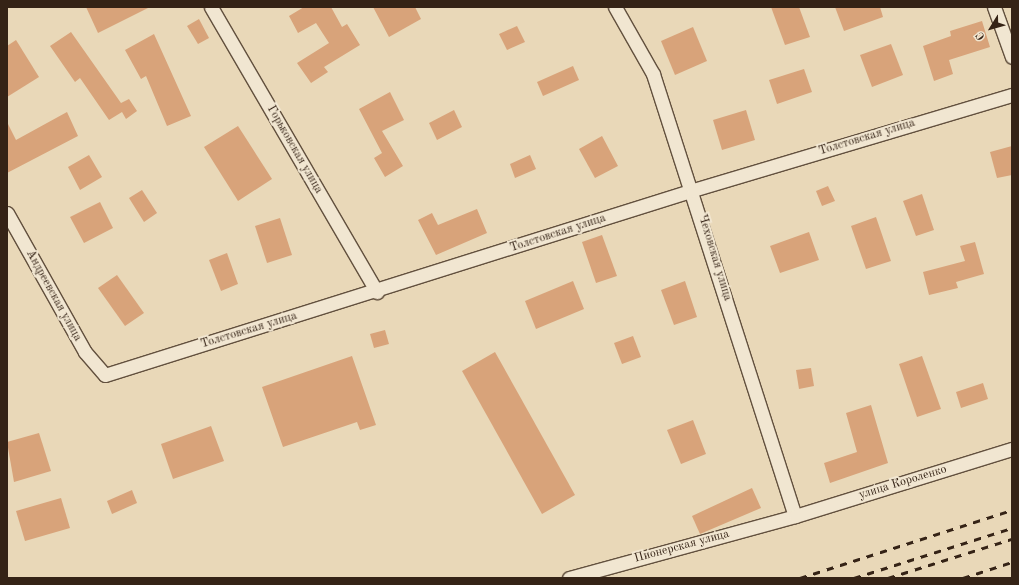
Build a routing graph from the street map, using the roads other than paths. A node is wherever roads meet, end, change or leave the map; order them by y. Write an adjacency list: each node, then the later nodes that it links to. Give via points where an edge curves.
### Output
1 (212, 7): 8 (street, Горьковская улица)
2 (615, 7): 6 (street, Чеховская улица, via 653,74)
3 (994, 7): 4 (street)
4 (1012, 58)
5 (1012, 95): 6 (street, Толстовская улица)
6 (693, 190): 8 (street, Толстовская улица); 11 (street, Чеховская улица)
7 (7, 213): 9 (street, Андреевская улица, via 84,352)
8 (377, 292): 9 (street, Толстовская улица)
9 (105, 375)
10 (1012, 449): 11 (street, улица Короленко)
11 (795, 516): 12 (street, Пионерская улица)
12 (569, 578)

